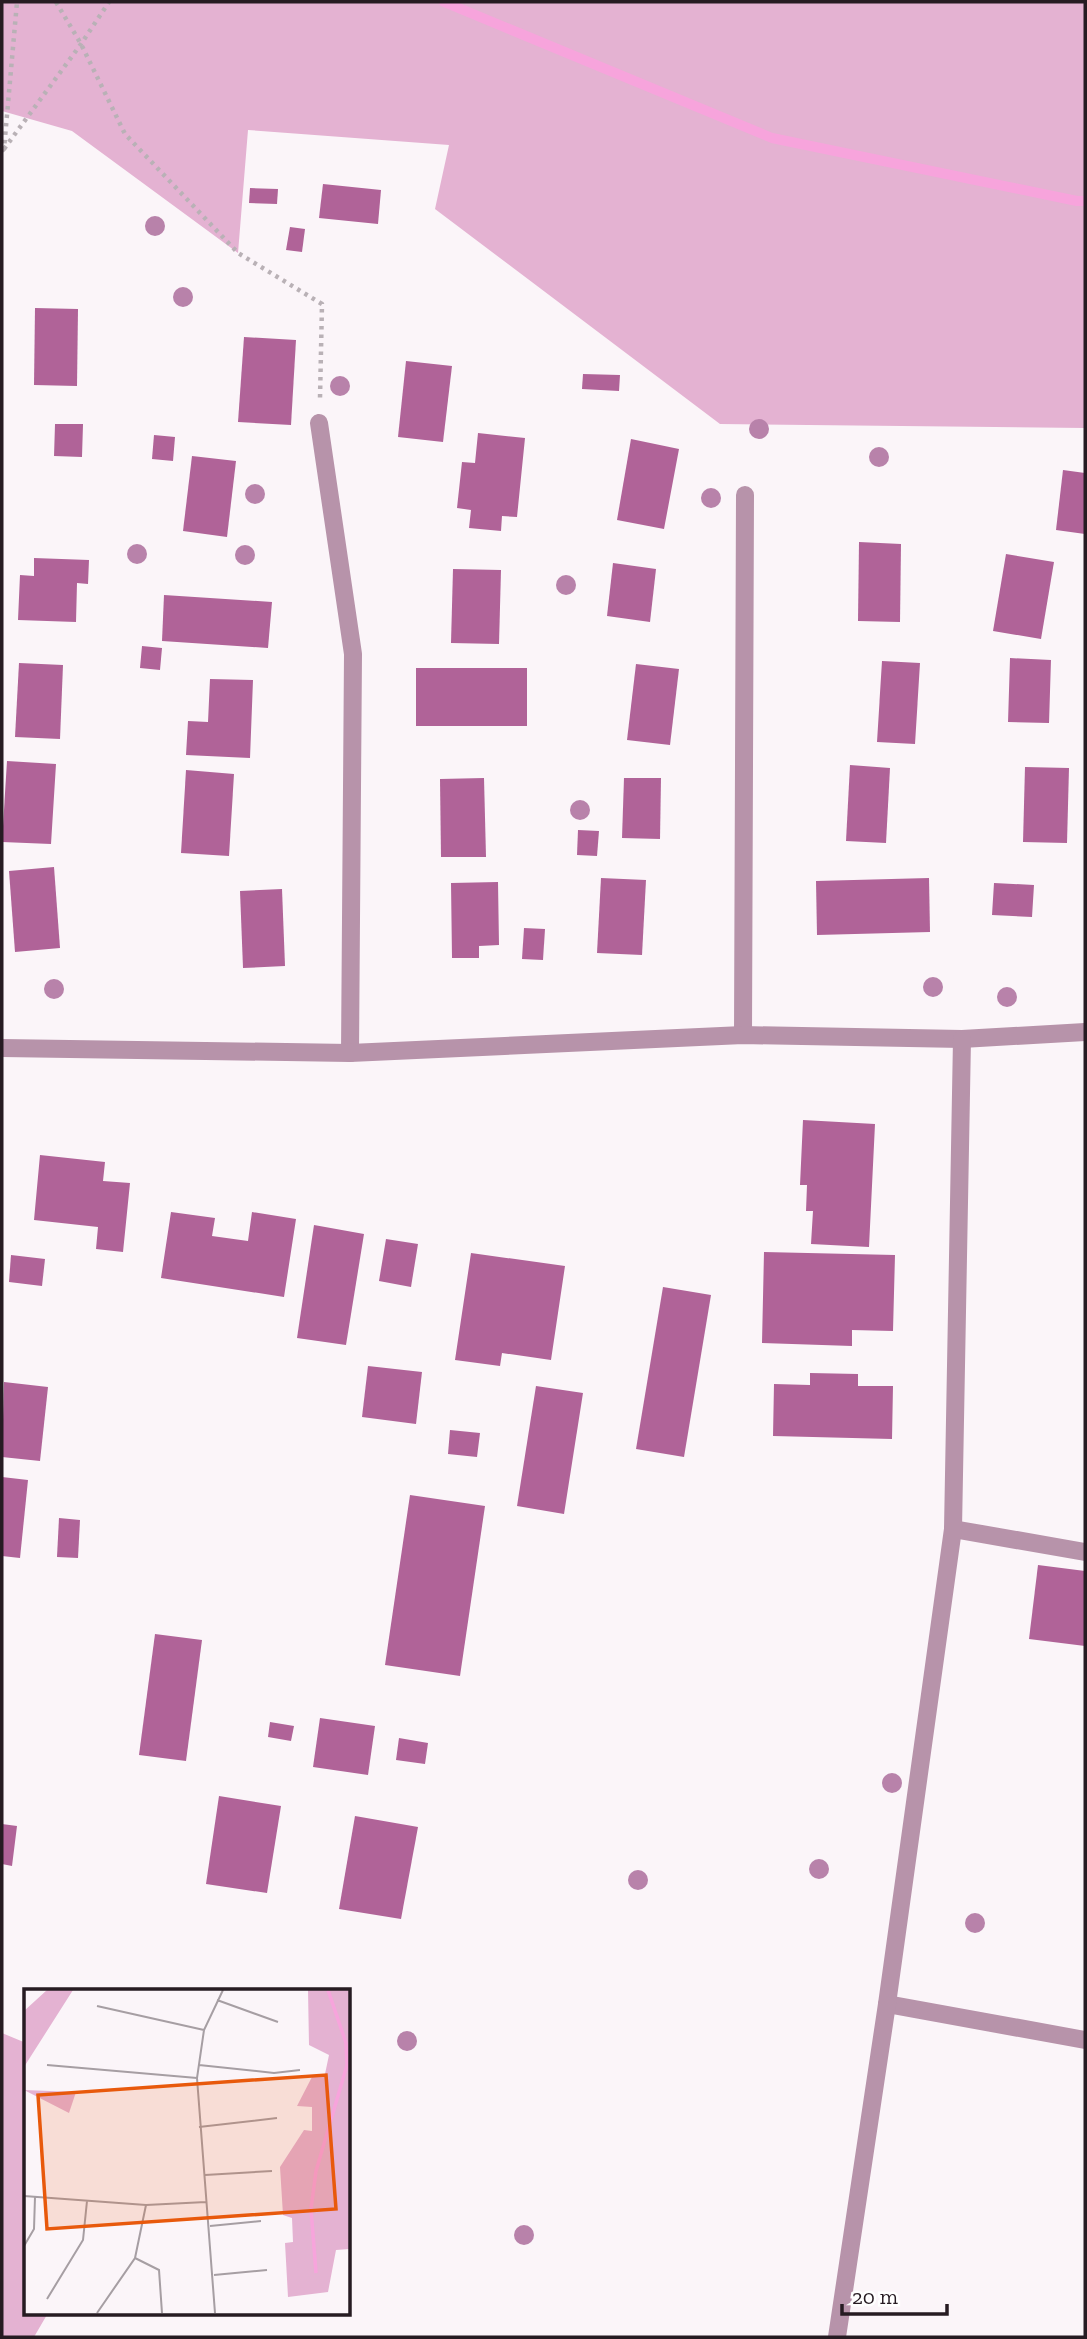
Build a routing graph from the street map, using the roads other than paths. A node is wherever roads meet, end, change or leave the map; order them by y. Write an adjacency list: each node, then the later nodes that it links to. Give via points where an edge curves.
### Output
1 (319, 423): 7 (street, via 353,654)
2 (746, 495): 4 (street)
3 (1085, 1032): 5 (street)
4 (743, 1035): 5 (street); 7 (street)
5 (962, 1040): 8 (street)
6 (2, 1048): 7 (street)
7 (351, 1053)
8 (953, 1529): 9 (street); 10 (street)
9 (1085, 1552)
10 (887, 2004): 11 (street); 12 (street)
11 (1085, 2040)
12 (837, 2337)

